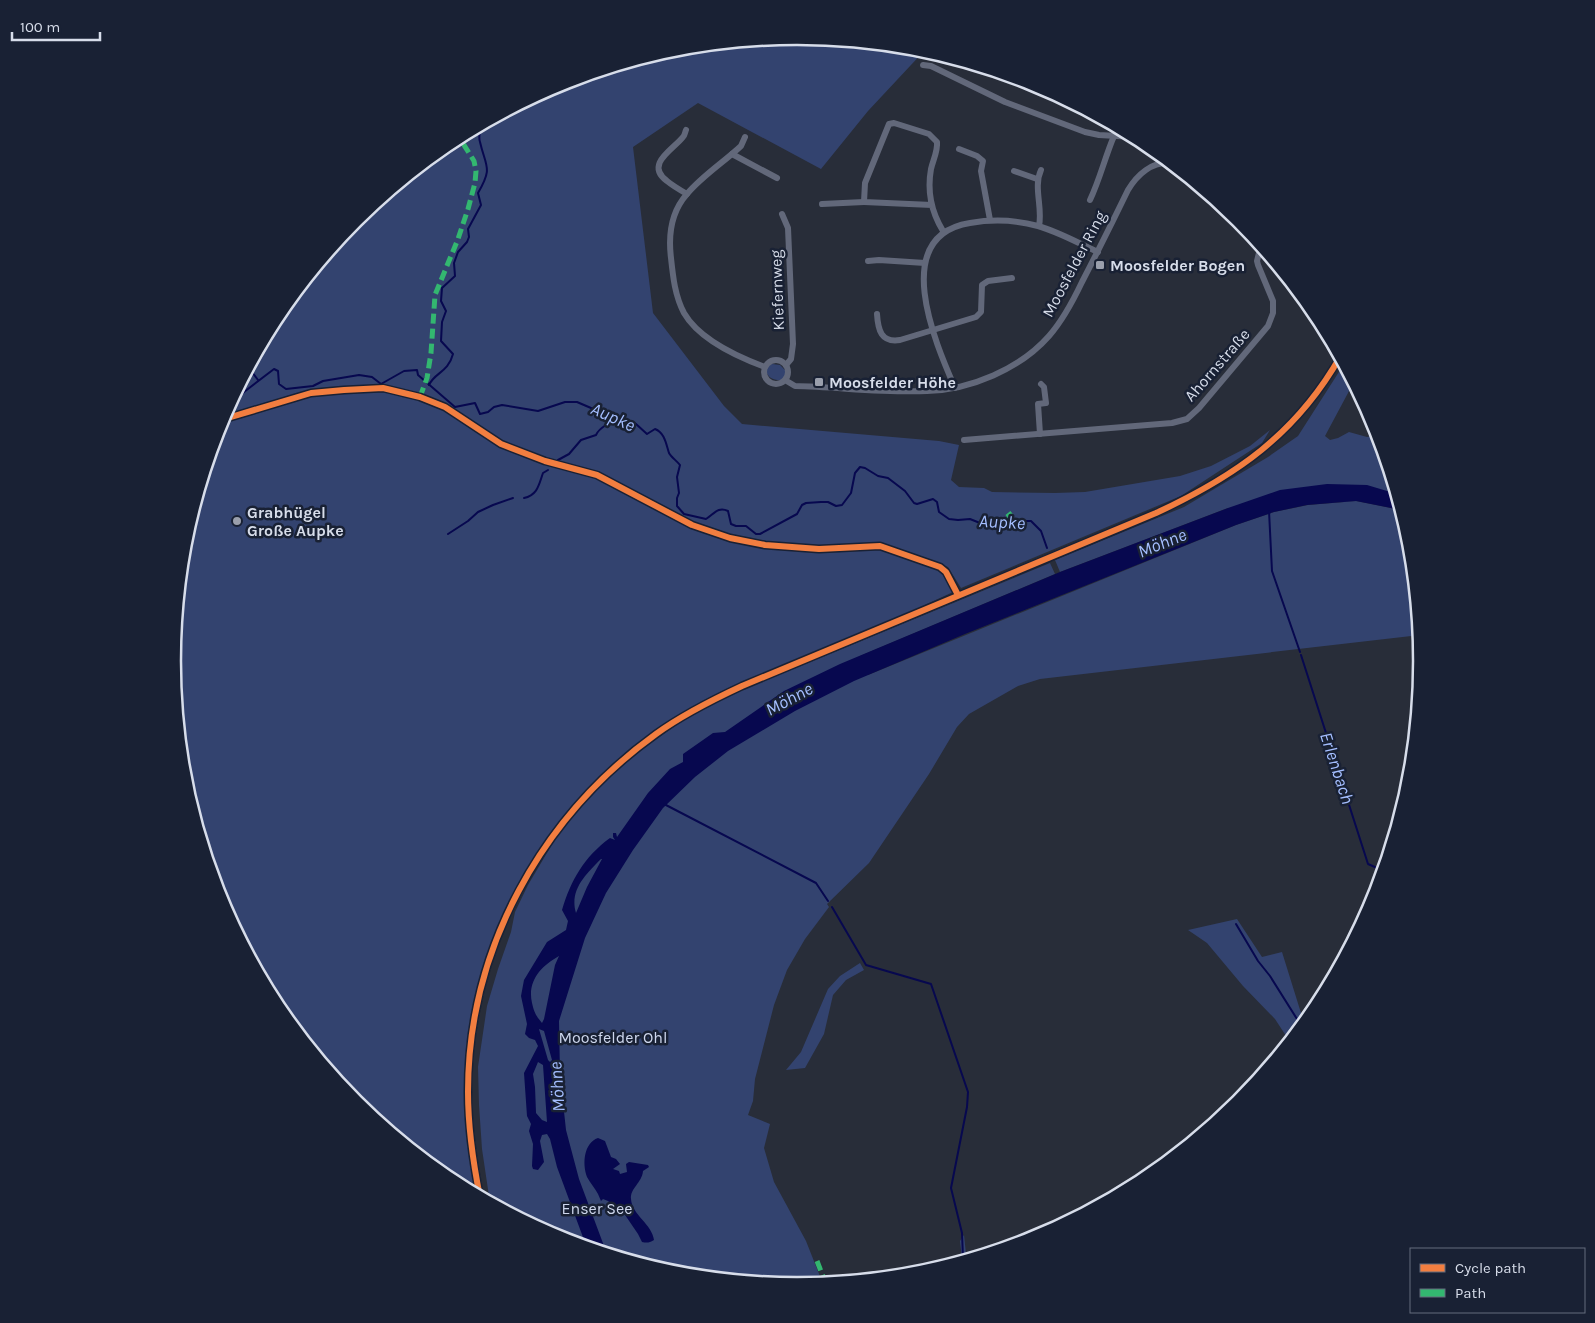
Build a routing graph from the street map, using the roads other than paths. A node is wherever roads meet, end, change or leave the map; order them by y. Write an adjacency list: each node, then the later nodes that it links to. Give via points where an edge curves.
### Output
1 (923, 65): 4 (street, via 1005,102 1077,129)
2 (686, 130): 13 (street, via 662,157 659,167 663,178)
3 (745, 136): 7 (street, via 742,146)
4 (1114, 136): 5 (street); 14 (street)
5 (1119, 136)
6 (959, 149): 19 (street, via 983,161 981,171)
7 (732, 154): 11 (street); 13 (street)
8 (1161, 163): 22 (street, Moosfelder Ring, via 1136,178)
9 (1041, 170): 12 (street)
10 (1014, 171): 12 (street)
11 (777, 178)
12 (1037, 178): 20 (street)
13 (687, 194): 31 (street, via 674,216 670,231 672,273 680,303 691,322 719,346)
14 (1090, 200)
15 (864, 202): 16 (street); 17 (street); 17 (street, via 865,183 872,164 889,124 894,123 929,134 937,142 930,178)
16 (822, 204)
17 (932, 205): 21 (street)
18 (782, 214): 30 (street, Kiefernweg, via 788,228 793,323 792,355)
19 (990, 220): 20 (street); 21 (street)
20 (1039, 226): 22 (street)
21 (943, 231): 25 (street)
22 (1098, 252): 34 (street, Moosfelder Ring, via 1062,318 1035,350 1001,371)
23 (1259, 253): 35 (street, Ahornstraße, via 1258,266 1273,301 1271,320 1192,415 1172,424)
24 (868, 261): 25 (street)
25 (925, 263): 28 (street, via 923,285)
26 (1012, 278): 28 (street, via 982,285 980,315)
27 (877, 314): 28 (street, via 880,330 889,340)
28 (932, 330): 34 (street)
29 (1336, 363): 37 (main road, via 1313,398 1284,431 1217,482 1149,516 742,686 657,733 597,783 549,841 525,878 488,962 474,1025 468,1091 471,1147)
30 (786, 364): 31 (street, via 775,360); 32 (street, via 789,374)
31 (765, 368): 32 (street, Moosfelder Ring, via 768,381 777,384)
32 (786, 380): 34 (street, Moosfelder Ring, via 795,386 886,391)
33 (1041, 384): 35 (street, via 1046,403 1038,404)
34 (954, 388)
35 (1040, 434): 36 (street, Ahornstraße)
36 (964, 440)
37 (478, 1188)

